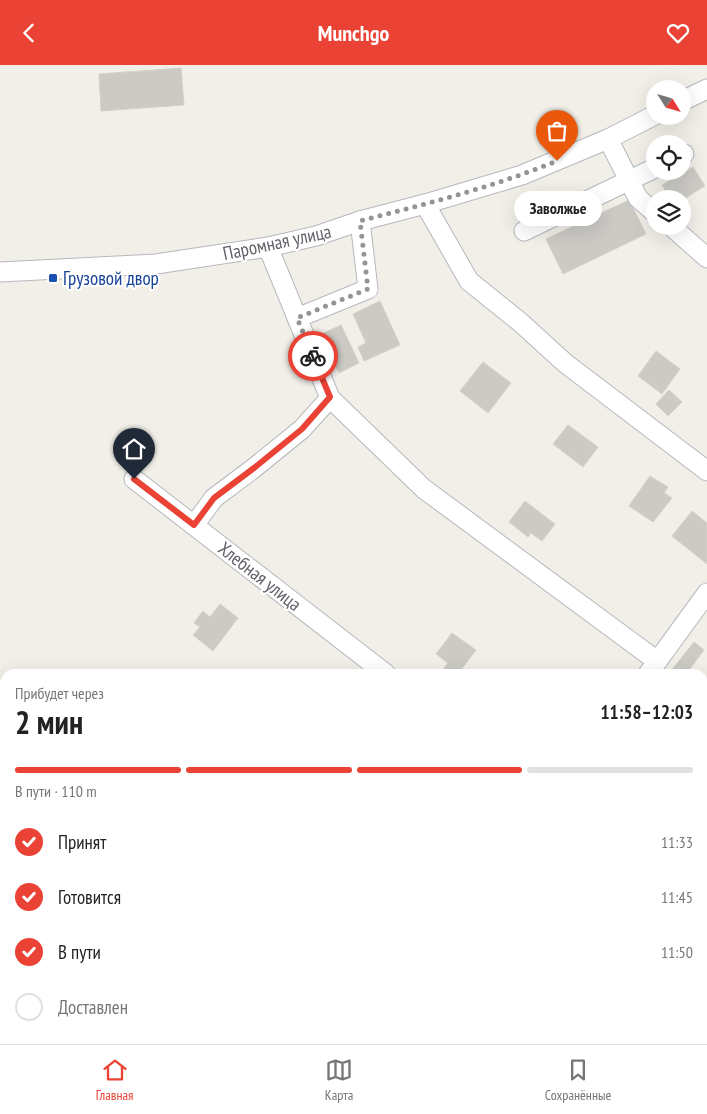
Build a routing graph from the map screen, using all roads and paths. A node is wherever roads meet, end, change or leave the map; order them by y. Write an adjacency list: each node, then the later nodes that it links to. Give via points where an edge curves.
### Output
1 (707, 89): 2 (street)
2 (691, 97)
3 (646, 120): 4 (street, Паромная улица)
4 (608, 139): 6 (street); 7 (street, Паромная улица, via 522,175)
5 (646, 172): 6 (street)
6 (629, 180): 8 (street, via 638,198); 10 (street)
7 (425, 204): 9 (street, Паромная улица); 17 (street, via 469,281 565,363)
8 (646, 205)
9 (360, 221): 12 (street, Паромная улица); 15 (street, via 368,289)
10 (524, 231)
11 (681, 235): 13 (street)
12 (268, 247): 14 (street, Паромная улица, via 156,264); 15 (street)
13 (707, 258)
14 (0, 272)
15 (297, 318): 16 (street)
16 (330, 397): 19 (street, via 302,429 214,498); 21 (street, via 424,489)
17 (707, 471)
18 (134, 479): 19 (street, Хлебная улица)
19 (194, 525): 22 (street, Хлебная улица)
20 (707, 593): 21 (street)
21 (653, 667)
22 (380, 669)

